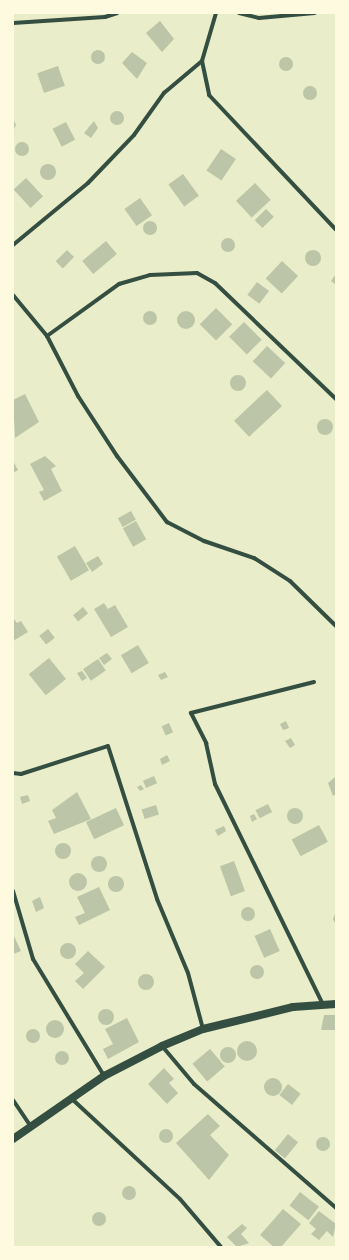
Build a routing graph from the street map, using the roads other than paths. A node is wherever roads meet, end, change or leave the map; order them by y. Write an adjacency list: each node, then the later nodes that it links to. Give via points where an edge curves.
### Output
1 (117, 13): 5 (street, via 105,17)
2 (216, 13): 6 (street)
3 (239, 13): 4 (street, via 259,18)
4 (315, 13)
5 (13, 23)
6 (202, 61): 7 (street, via 209,95); 8 (street, via 164,93 134,135 88,183)
7 (336, 230)
8 (13, 245)
9 (13, 295): 10 (street)
10 (47, 336): 11 (street, via 119,284 150,274 198,273 215,283); 12 (street, via 78,396 117,456 168,522 204,541 254,558 290,581)
11 (336, 399)
12 (336, 626)
13 (314, 682): 16 (street, via 191,713 206,743 215,784)
14 (13, 773): 18 (street, via 22,774 108,746 157,899 188,973)
15 (13, 891): 20 (street, via 33,959)
16 (323, 1004): 17 (main road); 18 (main road, via 292,1007)
17 (336, 1004)
18 (203, 1030): 19 (main road)
19 (162, 1046): 20 (main road); 25 (street, via 194,1084)
20 (104, 1076): 21 (main road)
21 (70, 1097): 23 (main road); 26 (street, via 180,1199)
22 (13, 1100): 23 (street)
23 (30, 1125): 24 (main road)
24 (13, 1139)
25 (336, 1208)
26 (221, 1247)

